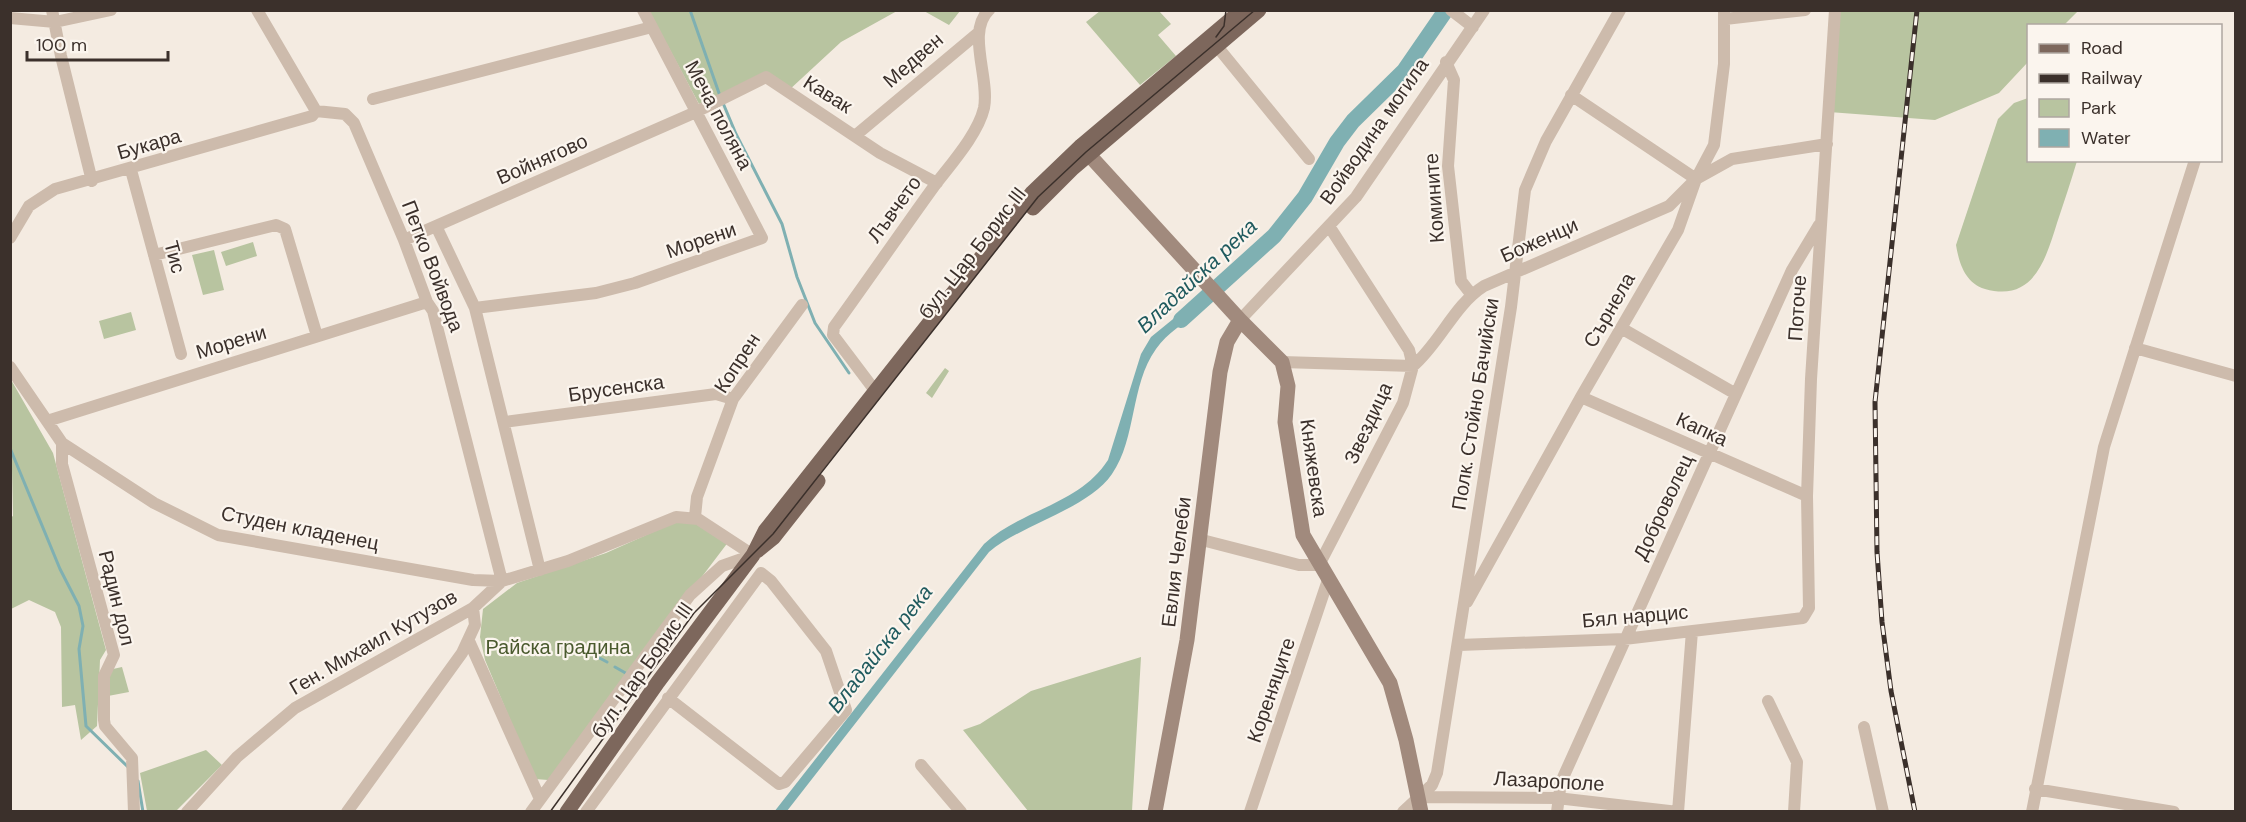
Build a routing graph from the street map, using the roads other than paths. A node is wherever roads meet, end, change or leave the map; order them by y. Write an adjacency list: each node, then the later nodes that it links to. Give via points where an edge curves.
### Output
1 (111, 10): 13 (street)
2 (257, 10): 22 (street)
3 (643, 10): 16 (street, Меча поляна)
4 (989, 10): 17 (street, Медвен, via 981,18)
5 (1242, 10): 18 (main road, бул. Цар Борис III)
6 (1259, 10): 18 (main road, бул. Цар Борис III)
7 (1451, 10): 15 (street)
8 (1484, 10): 15 (street, Войводина могила)
9 (1620, 10): 20 (street, Полк. Стойно Бачийски)
10 (1805, 10): 12 (street)
11 (1835, 10): 25 (street, Поточе)
12 (1724, 15): 30 (street, Сърнела, via 1724,64 1714,145)
13 (53, 16): 14 (street); 31 (street)
14 (10, 18)
15 (1469, 24): 19 (street, Войводина могила)
16 (652, 27): 21 (street); 23 (street, Меча поляна)
17 (978, 33): 24 (street, Медвен); 32 (street, Лъвчето, via 984,108 967,142)
18 (1213, 42): 26 (main road, бул. Цар Борис III); 27 (street)
19 (1446, 62): 34 (street, Войводина могила, via 1356,197); 41 (street, Комините, via 1454,80 1449,178 1461,281)
20 (1572, 95): 30 (street); 40 (street, Полк. Стойно Бачийски, via 1525,190)
21 (374, 99)
22 (316, 111): 29 (street, Букара, via 312,116); 38 (street, Петко Войвода, via 345,114 354,123)
23 (696, 112): 24 (street, Кавак, via 766,77); 35 (street, Войнягово); 37 (street, Меча поляна)
24 (856, 135): 32 (street, Кавак, via 880,153)
25 (1827, 144): 30 (street, Боженци, via 1732,159); 33 (street, Поточе)
26 (1085, 150): 45 (street); 54 (main road, бул. Цар Борис III, via 1032,194); 65 (main road, бул. Цар Борис III, via 1041,198 773,538)
27 (1309, 159)
28 (2194, 162): 48 (street)
29 (131, 170): 31 (street, Букара); 39 (street, Тис)
30 (1696, 179): 40 (street, Боженци, via 1669,206); 46 (street, Сърнела, via 1678,230)
31 (92, 181): 36 (street, Букара, via 55,189 29,206)
32 (937, 183): 54 (street, Лъвчето, via 834,327 833,335)
33 (1820, 224): 55 (street, Доброволец, via 1792,270); 62 (street, Поточе)
34 (1329, 226): 45 (street, Войводина могила); 50 (street, Звездица, via 1409,350)
35 (437, 228): 38 (street, Войнягово); 44 (street, Петко Войвода)
36 (10, 238)
37 (762, 238): 44 (street, Морени, via 596,293)
38 (404, 240): 42 (street, Петко Войвода)
39 (154, 255): 47 (street, via 276,225 285,229); 52 (street, Тис)
40 (1516, 272): 41 (street, Боженци); 73 (street, Полк. Стойно Бачийски)
41 (1471, 294): 50 (street, Боженци)
42 (427, 302): 47 (street, Морени); 70 (street, Петко Войвода, via 439,333)
43 (802, 305): 57 (street, Копрен)
44 (475, 308): 59 (street, Петко Войвода)
45 (1240, 320): 49 (street); 64 (street, Евлия Челеби, via 1227,342 1220,372)
46 (1621, 328): 55 (street); 56 (street, Сърнела)
47 (317, 336): 52 (street, Морени)
48 (2135, 348): 53 (street); 82 (street, via 2103,447)
49 (1282, 362): 50 (street); 66 (street, Княжевска, via 1288,376 1285,422 1299,520)
50 (1413, 366): 66 (street, Звездица, via 1404,403)
51 (10, 367): 58 (street, Студен кладенец)
52 (186, 376): 58 (street, Морени)
53 (2235, 376)
54 (876, 392): 65 (main road, бул. Цар Борис III, via 765,531)
55 (1736, 394): 61 (street, Доброволец)
56 (1581, 397): 61 (street, Капка); 73 (street, Сърнела)
57 (733, 399): 59 (street, Брусенска, via 716,394); 63 (street, Копрен, via 697,497)
58 (48, 421): 60 (street, Студен кладенец)
59 (504, 422): 67 (street, Петко Войвода)
60 (62, 443): 70 (street, Студен кладенец, via 154,503 219,535 473,580); 87 (street, Радин дол, via 62,464 114,655 104,676 105,726 132,758)
61 (1708, 454): 62 (street, Капка); 75 (street, Доброволец)
62 (1807, 496): 72 (street, Поточе)
63 (695, 517): 65 (street); 67 (street, via 676,517)
64 (1202, 540): 66 (street, via 1299,565); 93 (street, Евлия Челеби)
65 (753, 555): 68 (street); 84 (street, бул. Цар Борис III, via 722,566 690,595); 90 (main road, бул. Цар Борис III)
66 (1319, 565): 69 (street, Княжевска)
67 (540, 570): 70 (street)
68 (761, 573): 78 (street, бул. Цар Борис III); 78 (street, via 826,651 846,710 785,782 779,784)
69 (1328, 580): 85 (street, Княжевска, via 1390,683); 94 (street, Кореняците)
70 (502, 581): 71 (street, Ген. Михаил Кутузов)
71 (473, 608): 76 (street, via 476,625); 88 (street, Ген. Михаил Кутузов, via 295,708 237,757)
72 (1809, 608): 74 (street, Бял нарцис, via 1803,618)
73 (1463, 609): 77 (street, Полк. Стойно Бачийски)
74 (1692, 632): 75 (street, Бял нарцис); 97 (street)
75 (1624, 639): 77 (street, Бял нарцис); 83 (street, Доброволец)
76 (469, 641): 84 (street); 86 (street)
77 (1459, 645): 85 (street, Полк. Стойно Бачийски, via 1437,773)
78 (668, 698): 91 (street, бул. Цар Борис III)
79 (1768, 701): 98 (street, via 1797,762)
80 (1864, 726): 99 (street)
81 (921, 765): 92 (street)
82 (2036, 789): 100 (street); 101 (street)
83 (1557, 798): 85 (street, Лазарополе); 96 (street, Доброволец); 97 (street, Лазарополе)
84 (540, 799): 89 (street, бул. Цар Борис III)
85 (1419, 804): 95 (street, Полк. Стойно Бачийски)
86 (351, 810)
87 (134, 812)
88 (187, 812)
89 (531, 812)
90 (567, 812)
91 (586, 812)
92 (961, 812)
93 (1155, 812)
94 (1250, 812)
95 (1403, 812)
96 (1557, 812)
97 (1678, 812)
98 (1794, 812)
99 (1883, 812)
100 (2032, 812)
101 (2174, 812)

